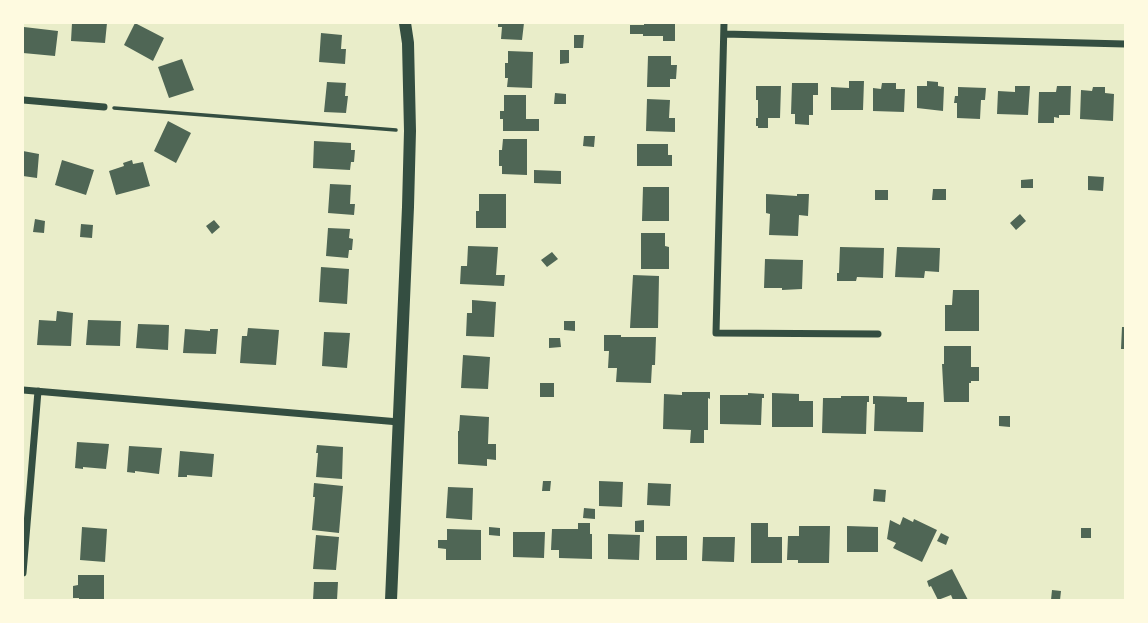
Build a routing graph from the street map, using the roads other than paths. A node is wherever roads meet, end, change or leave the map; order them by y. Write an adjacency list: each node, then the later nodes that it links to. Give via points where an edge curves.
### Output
1 (405, 23): 10 (street, via 410,131)
2 (724, 23): 3 (street)
3 (724, 34): 4 (street); 7 (street, via 716,333)
4 (1125, 44)
5 (23, 100): 6 (street)
6 (104, 107)
7 (878, 334)
8 (23, 390): 9 (street)
9 (38, 391): 10 (street); 11 (street)
10 (400, 422): 12 (street)
11 (23, 573)
12 (391, 600)

